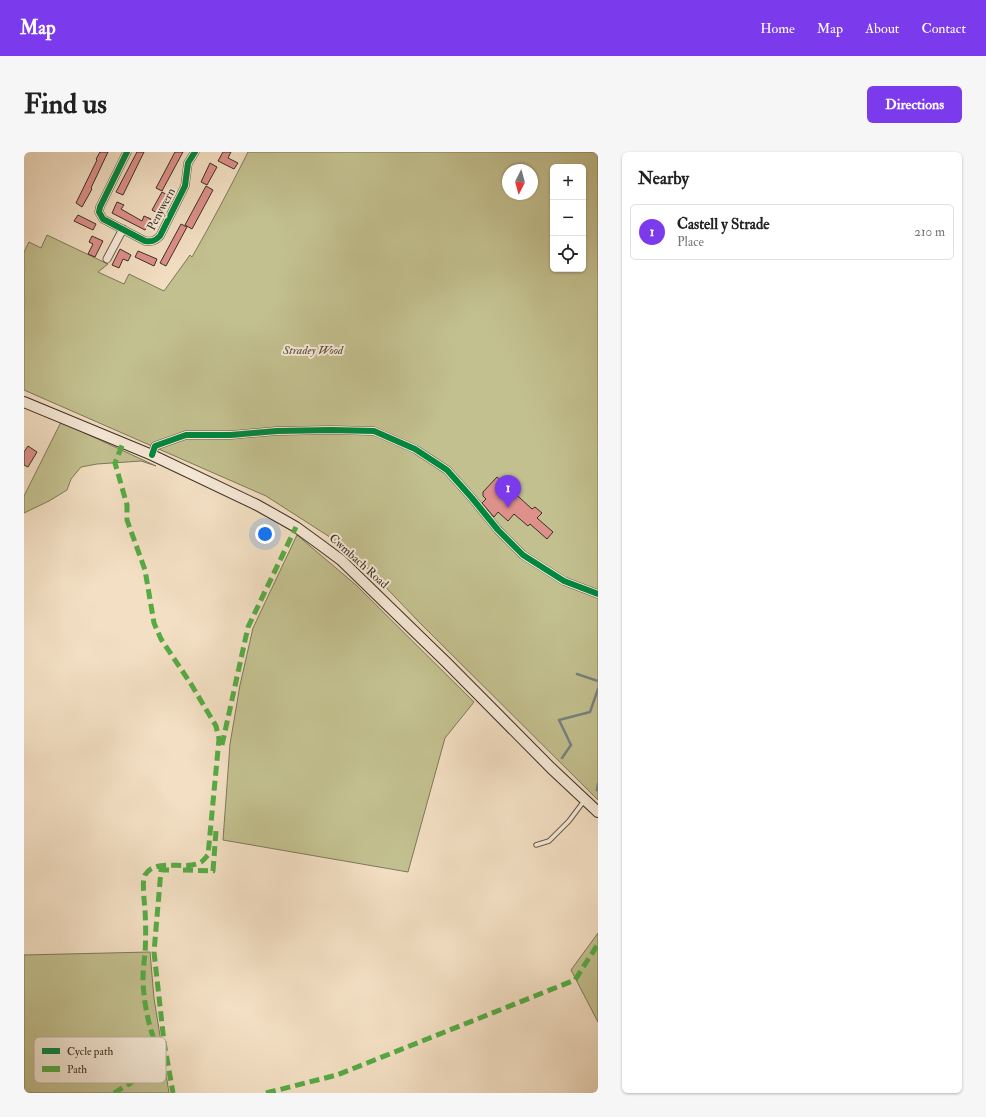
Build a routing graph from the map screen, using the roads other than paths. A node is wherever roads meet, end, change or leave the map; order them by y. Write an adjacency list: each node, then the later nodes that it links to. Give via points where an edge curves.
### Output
1 (127, 152): 3 (street, Penywern, via 99,212 103,219)
2 (195, 152): 3 (street, Penywern, via 188,163 185,186 156,241 145,241)
3 (122, 229): 4 (street)
4 (107, 260)
5 (24, 402): 6 (main road, Cwmbach Road)
6 (152, 455): 7 (street, via 155,446 186,435 277,431 374,431 415,449 447,470 523,555 564,581); 8 (main road, Cwmbach Road, via 257,505 296,527 341,560)
7 (598, 594)
8 (585, 800): 9 (main road, Cwmbach Road); 10 (lane, via 549,841)
9 (598, 812)
10 (536, 845)

